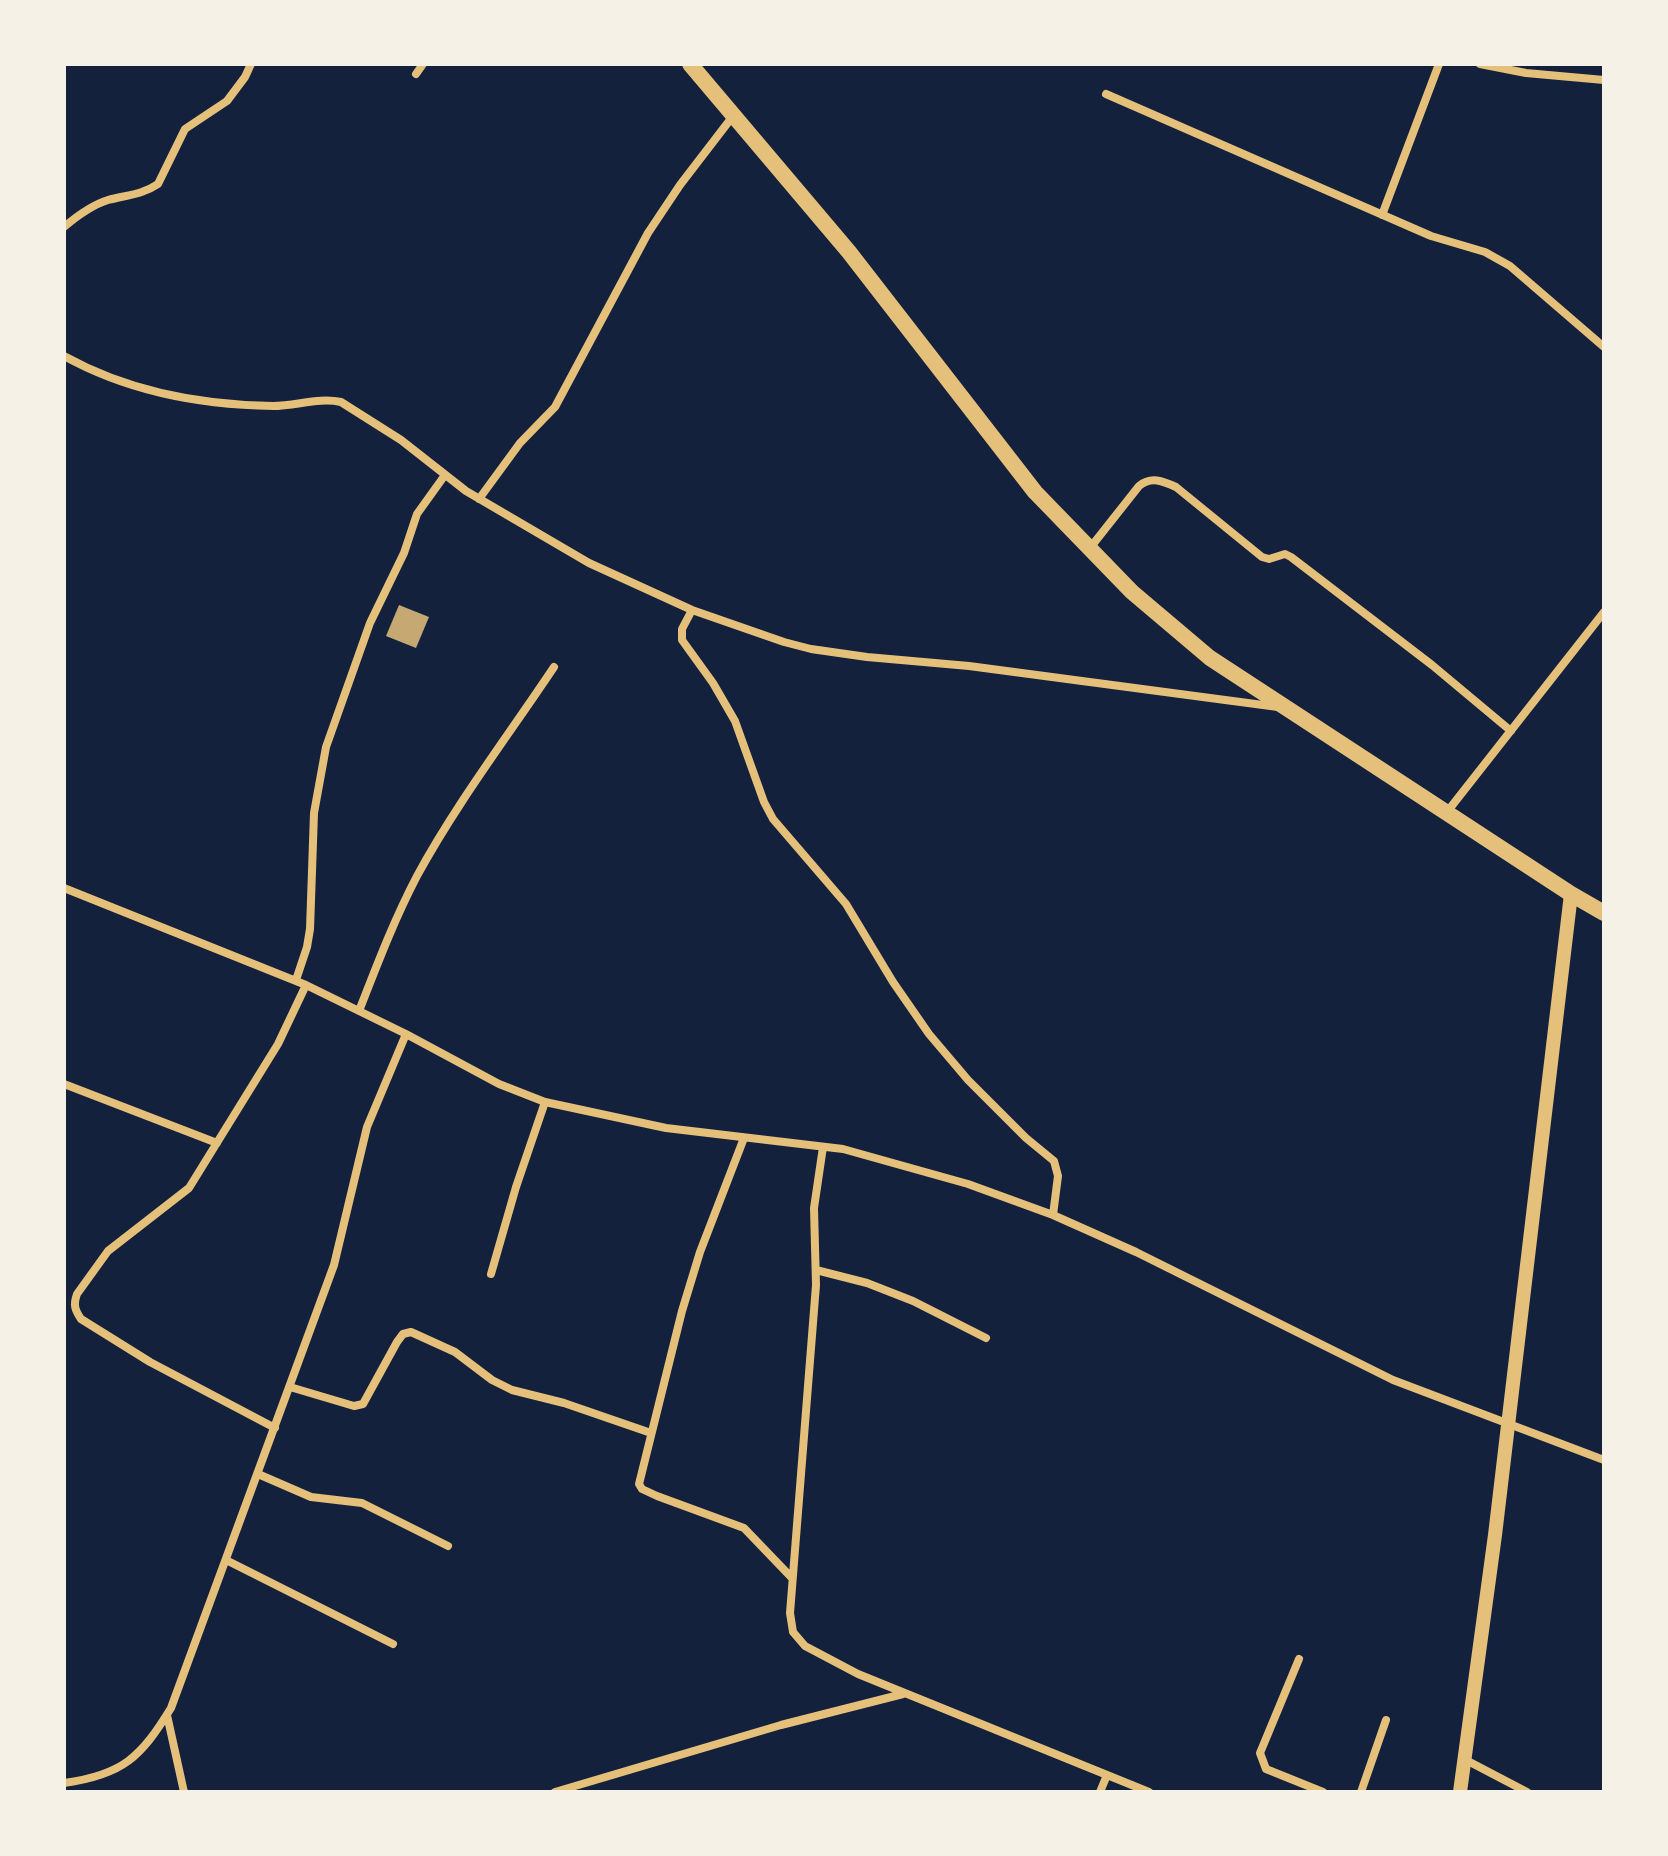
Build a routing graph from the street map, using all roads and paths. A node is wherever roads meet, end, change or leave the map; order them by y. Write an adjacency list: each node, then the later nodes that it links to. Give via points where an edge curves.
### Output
1 (251, 64): 11 (street, via 227,101 185,129 158,184 108,200)
2 (423, 64): 6 (street)
3 (691, 64): 9 (main road)
4 (1439, 64): 10 (street)
5 (1480, 64): 7 (street)
6 (416, 74)
7 (1604, 80)
8 (1106, 94): 10 (street)
9 (733, 115): 15 (street, via 648,233 555,407 520,443); 16 (main road, via 849,252 1035,492)
10 (1382, 215): 12 (street, via 1510,266)
11 (64, 227)
12 (1604, 347)
13 (64, 356): 14 (street, via 136,388 172,397 270,406 341,402)
14 (445, 475): 15 (street); 26 (street, via 417,514 370,623 326,747 314,813 310,929)
15 (479, 499): 17 (street, via 589,563)
16 (1090, 548): 20 (main road, via 1132,592 1210,658); 21 (street, via 1145,481 1176,487 1262,557 1291,557)
17 (692, 610): 20 (street, via 811,649); 35 (street, via 682,640 735,721 773,819 846,904 929,1034 978,1090 1054,1161 1058,1176)
18 (1604, 612): 21 (street)
19 (554, 667): 28 (street, via 437,841 395,921)
20 (1287, 709): 22 (main road)
21 (1511, 731): 22 (street)
22 (1447, 812): 24 (main road)
23 (64, 888): 26 (street)
24 (1571, 894): 25 (main road); 40 (street)
25 (1604, 913)
26 (296, 980): 27 (street)
27 (306, 985): 28 (street); 33 (street, via 278,1044)
28 (359, 1011): 29 (street)
29 (406, 1034): 31 (street, via 499,1084); 39 (street, via 367,1127 334,1265)
30 (64, 1084): 33 (street)
31 (545, 1102): 32 (street, via 666,1128); 37 (street)
32 (744, 1138): 34 (street); 42 (street, via 700,1252)
33 (217, 1143): 41 (street, via 183,1195 98,1262 77,1294 75,1310 150,1362)
34 (823, 1147): 35 (street, via 968,1184); 36 (street, via 814,1208)
35 (1053, 1215): 40 (street, via 1393,1380)
36 (816, 1270): 38 (street, via 913,1301); 47 (street)
37 (491, 1274)
38 (986, 1338)
39 (290, 1387): 41 (street); 42 (street, via 363,1404 397,1342 411,1332 455,1352 512,1390)
40 (1508, 1425): 43 (street); 53 (street)
41 (275, 1428): 44 (street)
42 (651, 1433): 47 (street, via 638,1480 642,1489 744,1528)
43 (1604, 1460)
44 (258, 1474): 45 (street, via 311,1497 362,1503); 46 (street)
45 (448, 1546)
46 (226, 1560): 48 (street); 51 (street)
47 (792, 1578): 50 (street, via 793,1632 805,1646)
48 (393, 1644)
49 (1299, 1659): 61 (street, via 1260,1753 1266,1769)
50 (904, 1694): 54 (street); 56 (street, via 781,1725)
51 (167, 1714): 55 (street, via 130,1761 105,1775); 57 (street)
52 (1386, 1720): 62 (street)
53 (1464, 1759): 63 (street); 64 (street)
54 (1107, 1775): 59 (street); 60 (street)
55 (64, 1783)
56 (572, 1789): 58 (street)
57 (184, 1792)
58 (555, 1792)
59 (1100, 1792)
60 (1149, 1792)
61 (1323, 1792)
62 (1361, 1792)
63 (1460, 1792)
64 (1527, 1792)

